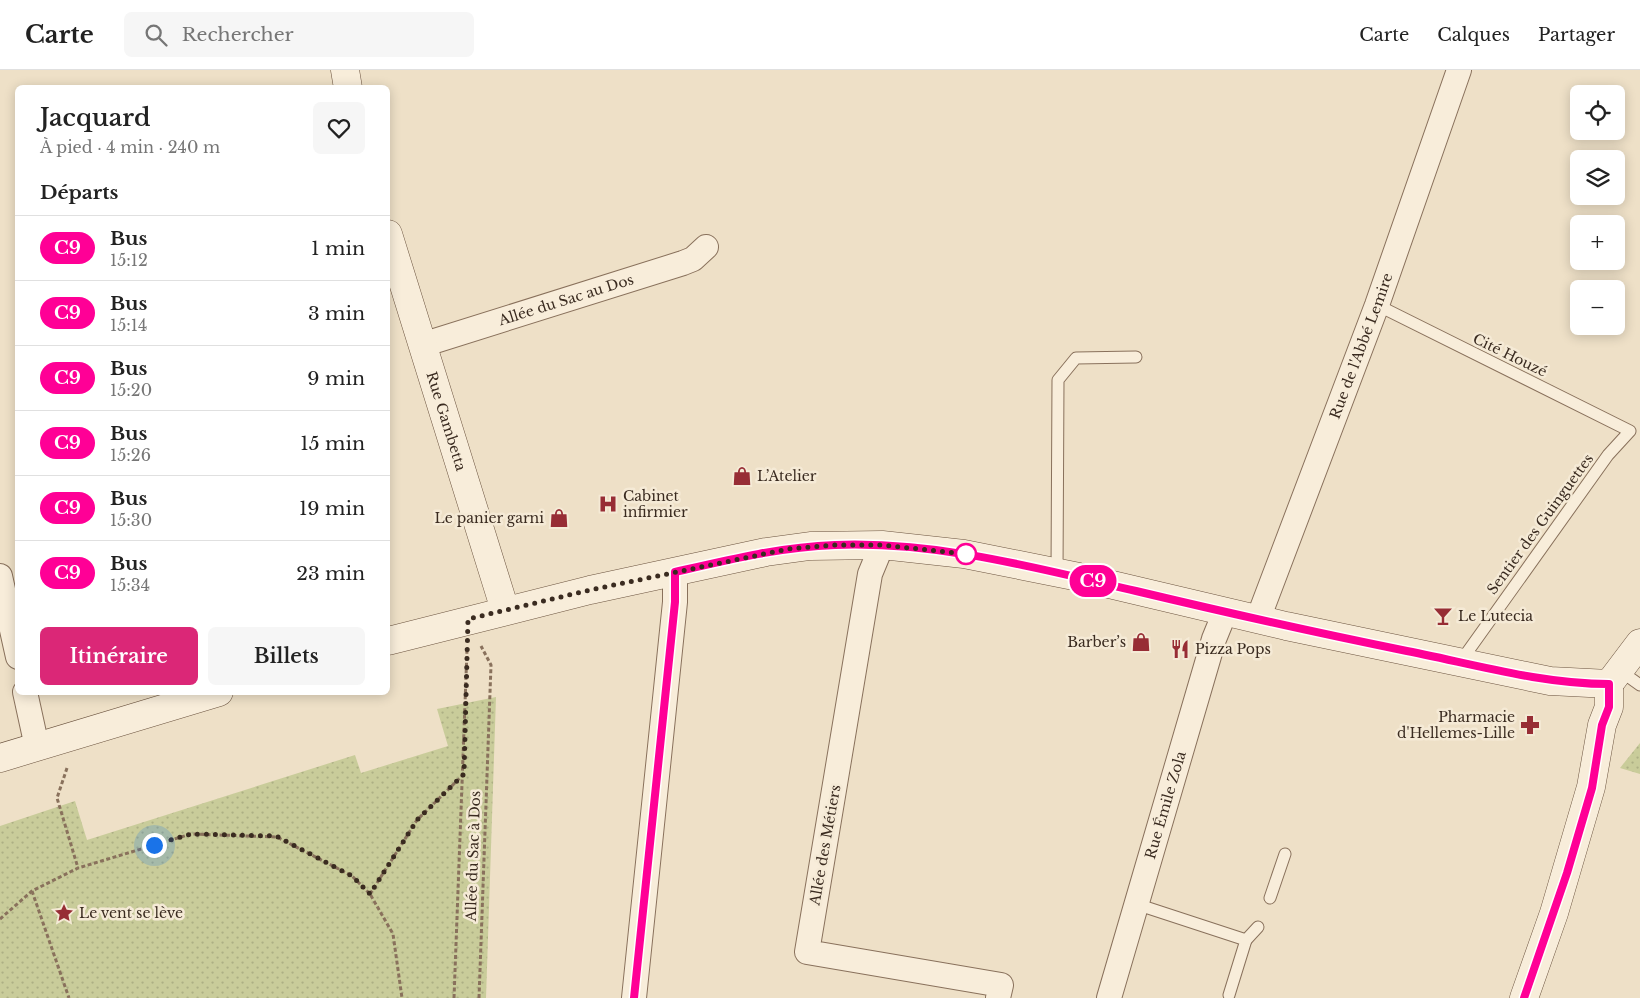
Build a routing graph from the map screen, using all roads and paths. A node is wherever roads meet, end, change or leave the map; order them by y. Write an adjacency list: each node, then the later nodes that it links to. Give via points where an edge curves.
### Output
1 (345, 70): 3 (street)
2 (1459, 70): 6 (street, Rue de l'Abbé Lemire)
3 (348, 85)
4 (390, 241): 7 (street, Rue Gambetta)
5 (706, 247): 7 (street, Allée du Sac au Dos, via 683,263)
6 (1376, 305): 9 (lane, Cité Houzé); 17 (street, Rue de l'Abbé Lemire)
7 (422, 345): 14 (street, Rue Gambetta)
8 (1136, 357): 12 (lane, via 1076,358 1058,380)
9 (1630, 431): 21 (lane, Sentier des Guinguettes, via 1608,455)
10 (882, 545): 11 (street, via 795,548); 12 (street, via 964,554); 38 (street, Allée des Métiers, via 870,574 807,952)
11 (675, 572): 14 (street); 44 (street, via 675,602)
12 (1057, 573): 15 (street)
13 (0, 576): 20 (street)
14 (505, 610): 16 (street)
15 (1224, 612): 17 (street); 34 (street, Rue Émile Zola)
16 (468, 619): 18 (street); 28 (path, Allée du Sac à Dos); 43 (path, Allée du Sac à Dos, via 491,665)
17 (1258, 619): 21 (street)
18 (390, 641)
19 (1640, 642): 22 (street)
20 (15, 644)
21 (1460, 662): 22 (street, via 1550,681)
22 (1623, 680): 46 (street, via 1602,725 1592,788)
23 (26, 695): 26 (street)
24 (209, 695): 25 (street)
25 (77, 736): 26 (street); 30 (path, via 57,798)
26 (37, 747): 27 (street)
27 (0, 758)
28 (464, 774): 32 (path, via 417,820); 42 (path, Allée du Sac à Dos)
29 (1285, 854): 33 (lane)
30 (78, 868): 31 (path); 32 (path, via 191,834 276,836 352,876)
31 (32, 891): 35 (path); 40 (path)
32 (370, 894): 41 (path, via 393,934)
33 (1270, 898)
34 (1136, 904): 37 (lane); 45 (street, Rue Émile Zola)
35 (0, 919)
36 (1258, 927): 37 (lane)
37 (1246, 940): 39 (lane)
38 (999, 992)
39 (1229, 995)
40 (69, 998)
41 (402, 998)
42 (454, 998)
43 (479, 998)
44 (634, 998)
45 (1109, 998)
46 (1524, 998)

